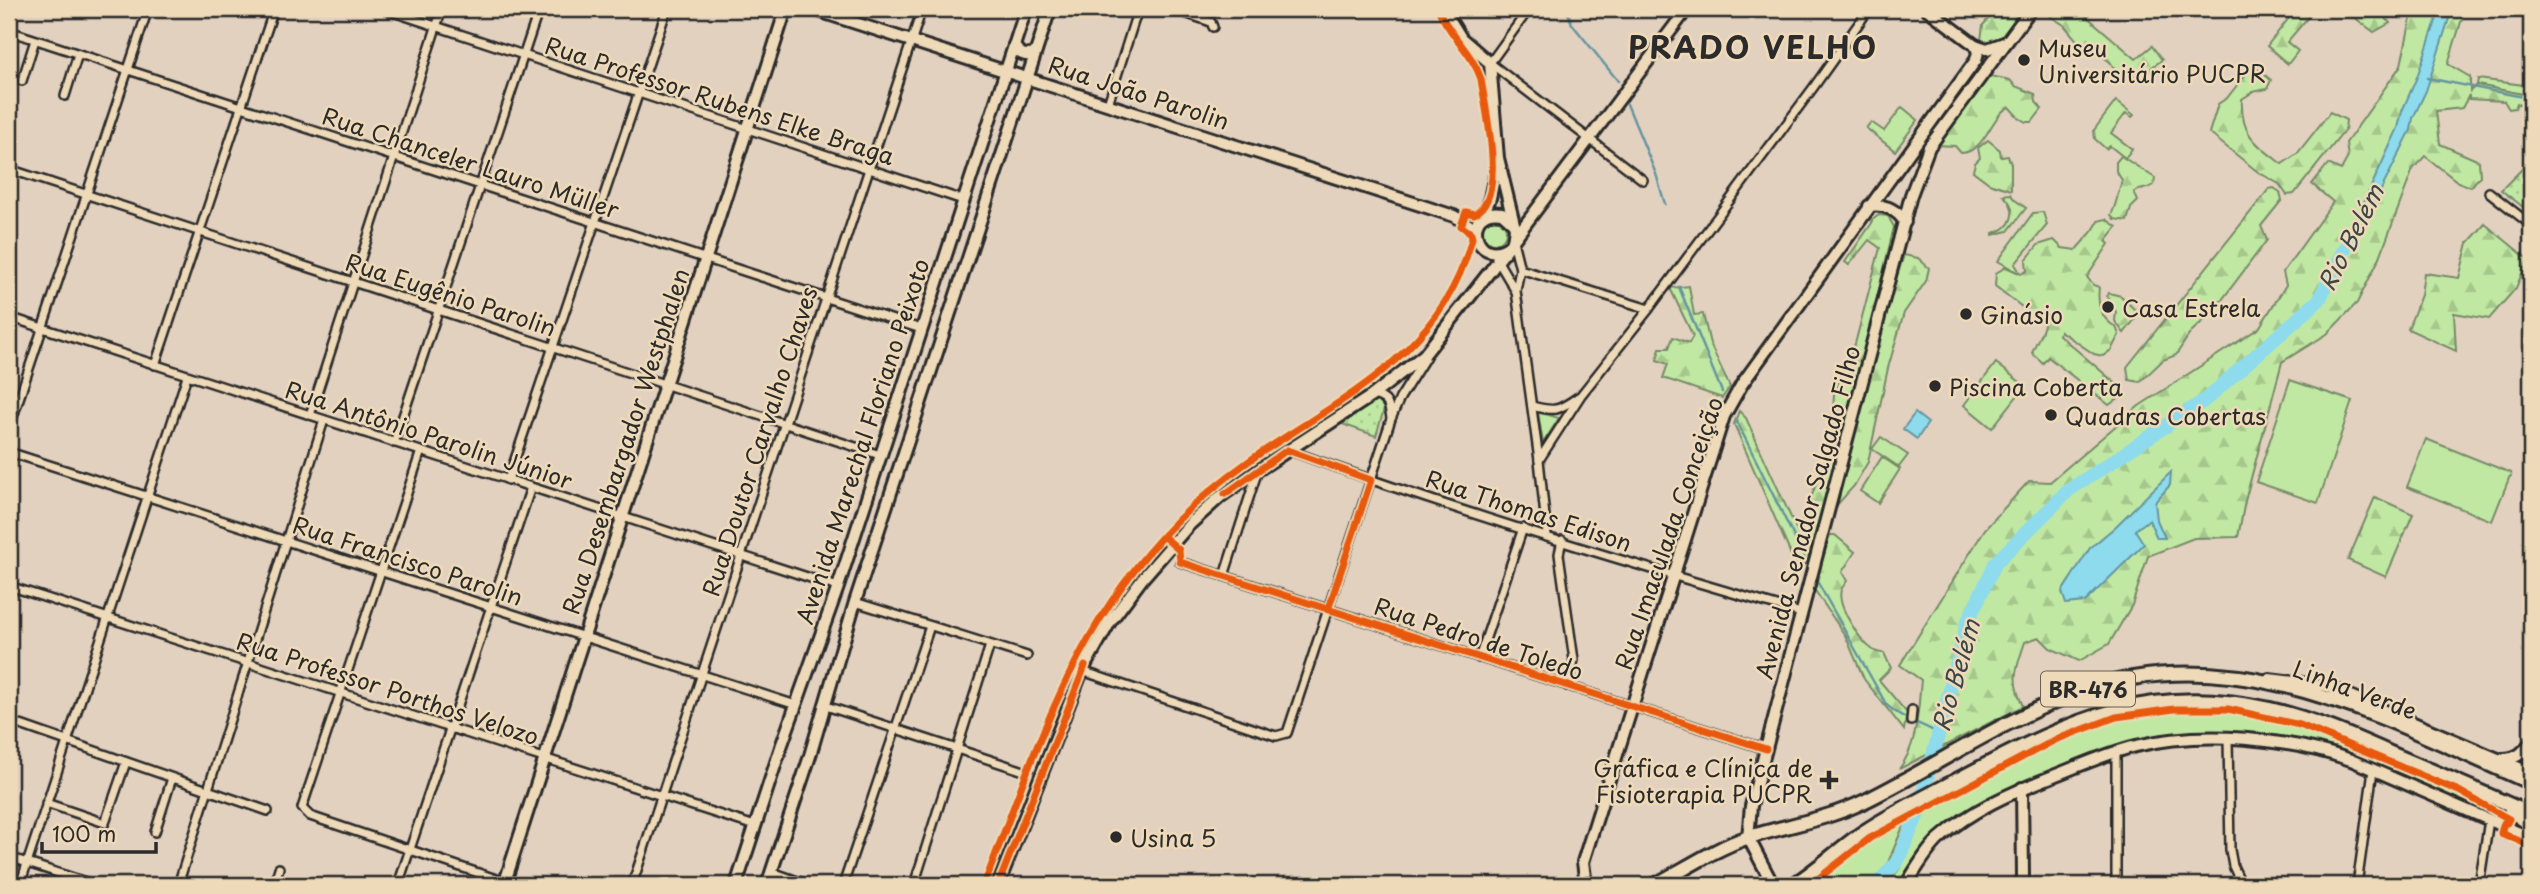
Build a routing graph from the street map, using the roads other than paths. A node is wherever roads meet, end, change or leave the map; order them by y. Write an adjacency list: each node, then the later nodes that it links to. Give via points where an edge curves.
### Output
1 (148, 9): 32 (street)
2 (274, 9): 39 (street)
3 (384, 9): 20 (street, Rua Professor Rubens Elke Braga)
4 (442, 9): 20 (street)
5 (539, 9): 30 (street)
6 (667, 9): 36 (street)
7 (786, 9): 40 (main road, Rua Desembargador Westphalen)
8 (812, 9): 24 (main road, Rua João Parolin)
9 (922, 9): 24 (street, Rua Doutor Carvalho Chaves)
10 (1026, 9): 26 (main road, Avenida Marechal Floriano Peixoto)
11 (1050, 9): 28 (main road, Avenida Marechal Floriano Peixoto)
12 (1138, 9): 38 (street)
13 (1172, 9): 21 (street, via 1211,22)
14 (1443, 9): 31 (main road, via 1461,38)
15 (1529, 9): 31 (street)
16 (1687, 9): 41 (main road)
17 (1869, 9): 68 (street)
18 (1927, 9): 27 (main road)
19 (2031, 9): 25 (main road)
20 (436, 26): 30 (street, Rua Professor Rubens Elke Braga); 42 (street)
21 (1213, 27)
22 (9, 31): 23 (street, Rua Chanceler Lauro Müller)
23 (35, 40): 29 (street, Rua Chanceler Lauro Müller); 35 (street)
24 (912, 41): 33 (main road, Rua João Parolin); 45 (street, Rua Doutor Carvalho Chaves)
25 (2006, 42): 27 (main road, via 1987,49); 56 (main road, Avenida Senador Salgado Filho, via 1929,148)
26 (1014, 45): 28 (main road, via 1025,55); 33 (main road, Avenida Marechal Floriano Peixoto)
27 (1975, 45): 51 (main road, Rua Imaculada Conceição, via 1976,60)
28 (1036, 51): 34 (main road, Avenida Marechal Floriano Peixoto)
29 (78, 54): 32 (street, Rua Chanceler Lauro Müller); 37 (street)
30 (524, 55): 36 (street, Rua Professor Rubens Elke Braga); 47 (street)
31 (1490, 63): 41 (street); 43 (main road)
32 (128, 70): 39 (street, Rua Chanceler Lauro Müller); 49 (street)
33 (1006, 71): 34 (main road, Rua João Parolin); 50 (main road, Avenida Marechal Floriano Peixoto)
34 (1027, 78): 38 (main road, Rua João Parolin); 109 (main road, Avenida Marechal Floriano Peixoto)
35 (22, 81)
36 (638, 93): 40 (street, Rua Professor Rubens Elke Braga); 54 (street)
37 (65, 96)
38 (1108, 104): 53 (main road, Rua João Parolin)
39 (241, 107): 42 (street, Rua Chanceler Lauro Müller); 58 (street)
40 (747, 129): 45 (street, Rua Professor Rubens Elke Braga); 62 (main road, Rua Desembargador Westphalen)
41 (1590, 139): 46 (street); 60 (main road)
42 (394, 157): 47 (street, Rua Chanceler Lauro Müller); 65 (street)
43 (1498, 158): 52 (main road); 55 (main road)
44 (9, 169): 49 (street, Rua Eugênio Parolin)
45 (869, 169): 50 (street, Rua Professor Rubens Elke Braga); 67 (street, Rua Doutor Carvalho Chaves)
46 (1643, 180)
47 (480, 185): 54 (street, Rua Chanceler Lauro Müller); 69 (street)
48 (2489, 192): 57 (street)
49 (86, 195): 58 (street, Rua Eugênio Parolin); 71 (street)
50 (963, 201): 72 (main road, Avenida Marechal Floriano Peixoto)
51 (1869, 206): 56 (main road, via 1889,208); 106 (main road, Rua Imaculada Conceição, via 1724,416)
52 (1484, 215): 53 (main road, Rua João Parolin); 55 (main road, via 1502,213); 59 (main road)
53 (1454, 216): 59 (main road, Rua João Parolin)
54 (595, 222): 62 (street, Rua Chanceler Lauro Müller); 74 (street)
55 (1512, 222): 60 (main road, via 1515,235)
56 (1905, 222): 112 (main road, Avenida Senador Salgado Filho)
57 (2531, 225)
58 (199, 232): 65 (street, Rua Eugênio Parolin); 75 (street)
59 (1475, 232): 61 (main road, via 1479,244)
60 (1511, 244): 61 (main road); 63 (main road); 64 (street)
61 (1490, 251): 63 (street)
62 (706, 259): 67 (street, Rua Chanceler Lauro Müller); 77 (main road, Rua Desembargador Westphalen)
63 (1498, 261): 66 (street); 73 (main road)
64 (1520, 269): 66 (street); 68 (street)
65 (353, 282): 69 (street, Rua Eugênio Parolin); 81 (street)
66 (1516, 291): 80 (street)
67 (827, 298): 72 (street, Rua Chanceler Lauro Müller); 84 (street, Rua Doutor Carvalho Chaves)
68 (1649, 309): 79 (street)
69 (438, 310): 74 (street, Rua Eugênio Parolin); 86 (street)
70 (9, 317): 71 (street, Rua Antônio Parolin Júnior)
71 (42, 328): 75 (street, Rua Antônio Parolin Júnior); 85 (street)
72 (921, 329): 90 (main road, Avenida Marechal Floriano Peixoto)
73 (1437, 340): 78 (main road); 82 (street)
74 (552, 348): 77 (street, Rua Eugênio Parolin); 93 (street)
75 (155, 365): 76 (street, Rua Antônio Parolin Júnior)
76 (187, 376): 81 (street, Rua Antônio Parolin Júnior); 96 (street)
77 (665, 385): 84 (street, Rua Eugênio Parolin); 97 (main road, Rua Desembargador Westphalen)
78 (1373, 395): 82 (street, via 1388,402); 87 (main road)
79 (1581, 395): 80 (street, via 1552,411); 91 (street)
80 (1532, 405): 91 (street)
81 (310, 415): 83 (street, Rua Antônio Parolin Júnior)
82 (1391, 419): 94 (street)
83 (324, 420): 86 (street, Rua Antônio Parolin Júnior); 101 (street)
84 (785, 424): 90 (street, Rua Eugênio Parolin); 102 (street, Rua Doutor Carvalho Chaves)
85 (9, 429)
86 (394, 443): 89 (street, Rua Antônio Parolin Júnior)
87 (1287, 450): 92 (main road); 94 (street, Rua Thomas Edison)
88 (9, 452): 96 (street, Rua Francisco Parolin)
89 (421, 452): 93 (street, Rua Antônio Parolin Júnior); 104 (street)
90 (880, 455): 108 (main road, Avenida Marechal Floriano Peixoto)
91 (1539, 460): 99 (street)
92 (1258, 470): 105 (street); 120 (main road, via 1220,497 1172,544 1125,600)
93 (508, 480): 95 (street, Rua Antônio Parolin Júnior)
94 (1371, 480): 98 (street, Rua Thomas Edison); 111 (street)
95 (531, 487): 97 (street, Rua Antônio Parolin Júnior); 110 (street)
96 (148, 496): 101 (street, Rua Francisco Parolin); 113 (street)
97 (623, 517): 102 (street, Rua Antônio Parolin Júnior); 115 (main road, Rua Desembargador Westphalen)
98 (1523, 528): 99 (street, Rua Thomas Edison); 118 (street)
99 (1546, 535): 100 (street, Rua Thomas Edison)
100 (1562, 540): 106 (street, Rua Thomas Edison); 123 (street, via 1559,554 1574,660)
101 (286, 541): 104 (street, Rua Francisco Parolin); 119 (street)
102 (741, 556): 108 (street, Rua Antônio Parolin Júnior); 121 (street, Rua Doutor Carvalho Chaves)
103 (1180, 562): 105 (street, Rua Pedro de Toledo)
104 (381, 571): 110 (street, Rua Francisco Parolin); 124 (street)
105 (1224, 576): 111 (street, Rua Pedro de Toledo)
106 (1672, 576): 112 (street, Rua Thomas Edison); 127 (main road, Rua Imaculada Conceição)
107 (9, 586): 113 (street, Rua Professor Porthos Velozo)
108 (838, 587): 125 (main road, Avenida Marechal Floriano Peixoto)
109 (855, 601): 114 (street); 126 (main road, Avenida Marechal Floriano Peixoto)
110 (491, 607): 115 (street, Rua Francisco Parolin); 131 (street)
111 (1328, 610): 118 (street, Rua Pedro de Toledo); 120 (street, via 1285,735 1276,736)
112 (1801, 613): 136 (main road, Avenida Senador Salgado Filho)
113 (107, 618): 119 (street, Rua Professor Porthos Velozo); 134 (street)
114 (930, 625): 116 (street); 132 (street)
115 (584, 637): 121 (street, Rua Francisco Parolin); 139 (main road, Rua Desembargador Westphalen)
116 (990, 645): 117 (street); 137 (street)
117 (1027, 656)
118 (1479, 658): 123 (street, Rua Pedro de Toledo)
119 (247, 663): 124 (street, Rua Professor Porthos Velozo); 148 (street)
120 (1082, 671): 177 (main road)
121 (702, 675): 125 (street, Rua Francisco Parolin); 150 (street, Rua Doutor Carvalho Chaves)
122 (2242, 677): 140 (main road, via 2327,686); 146 (highway, Linha Verde / BR-476, via 2331,698); 158 (highway, Linha Verde / BR-476, via 2178,674 2112,682 2038,709 1839,812)
123 (1567, 686): 127 (street, Rua Pedro de Toledo)
124 (340, 692): 131 (street, Rua Professor Porthos Velozo); 160 (street, via 303,811)
125 (796, 705): 156 (main road, Avenida Marechal Floriano Peixoto)
126 (823, 705): 132 (street); 164 (main road, Avenida Marechal Floriano Peixoto)
127 (1631, 707): 136 (street, Rua Pedro de Toledo); 178 (main road, Rua Imaculada Conceição, via 1583,862)
128 (1912, 710): 129 (street)
129 (1911, 720)
130 (9, 721): 134 (street)
131 (450, 728): 139 (street, Rua Professor Porthos Velozo); 160 (street)
132 (895, 729): 137 (street); 175 (street)
133 (2228, 739): 138 (main road, via 2164,741); 143 (main road, via 2318,750); 185 (street, via 2231,858)
134 (67, 741): 141 (street); 151 (street)
135 (2531, 743): 140 (main road, via 2518,756)
136 (1766, 749): 158 (main road, Avenida Senador Salgado Filho)
137 (959, 750): 142 (street); 176 (street)
138 (2116, 752): 147 (main road); 184 (street)
139 (545, 759): 150 (street, Rua Professor Porthos Velozo); 165 (main road, Rua Desembargador Westphalen)
140 (2499, 759): 144 (main road)
141 (126, 762): 145 (street); 151 (street, via 105,823)
142 (1021, 770)
143 (2373, 770): 154 (main road); 186 (street)
144 (2531, 773)
145 (172, 778): 148 (street); 157 (street)
146 (2531, 783)
147 (2022, 788): 182 (main road, via 1948,831 1927,852); 183 (main road)
148 (208, 790): 152 (street); 168 (street)
149 (2484, 793): 153 (highway, Linha Verde / BR-476); 155 (highway); 181 (highway, Linha Verde / BR-476, via 2299,717 2253,706 2183,701 2129,706 2031,742 1910,805)
150 (662, 796): 156 (street, Rua Professor Porthos Velozo); 171 (street, Rua Doutor Carvalho Chaves)
151 (46, 803): 162 (street)
152 (268, 811)
153 (2531, 814)
154 (2489, 820): 159 (main road); 187 (street)
155 (2531, 825)
156 (755, 826): 172 (main road, Avenida Marechal Floriano Peixoto)
157 (155, 832)
158 (1748, 837): 179 (highway, Linha Verde / BR-476); 180 (main road)
159 (2531, 838)
160 (410, 849): 165 (street); 170 (street)
161 (9, 857): 162 (street)
162 (26, 863): 166 (street); 167 (street)
163 (279, 868): 169 (street)
164 (772, 872): 173 (main road, Avenida Marechal Floriano Peixoto); 174 (street)
165 (509, 884)
166 (20, 885)
167 (95, 885)
168 (178, 885)
169 (274, 885)
170 (398, 885)
171 (632, 885)
172 (736, 885)
173 (767, 885)
174 (809, 885)
175 (843, 885)
176 (914, 885)
177 (998, 885)
178 (1586, 885)
179 (1655, 885)
180 (1773, 885)
181 (1793, 885)
182 (1906, 885)
183 (2021, 885)
184 (2116, 885)
185 (2242, 885)
186 (2357, 885)
187 (2479, 885)

